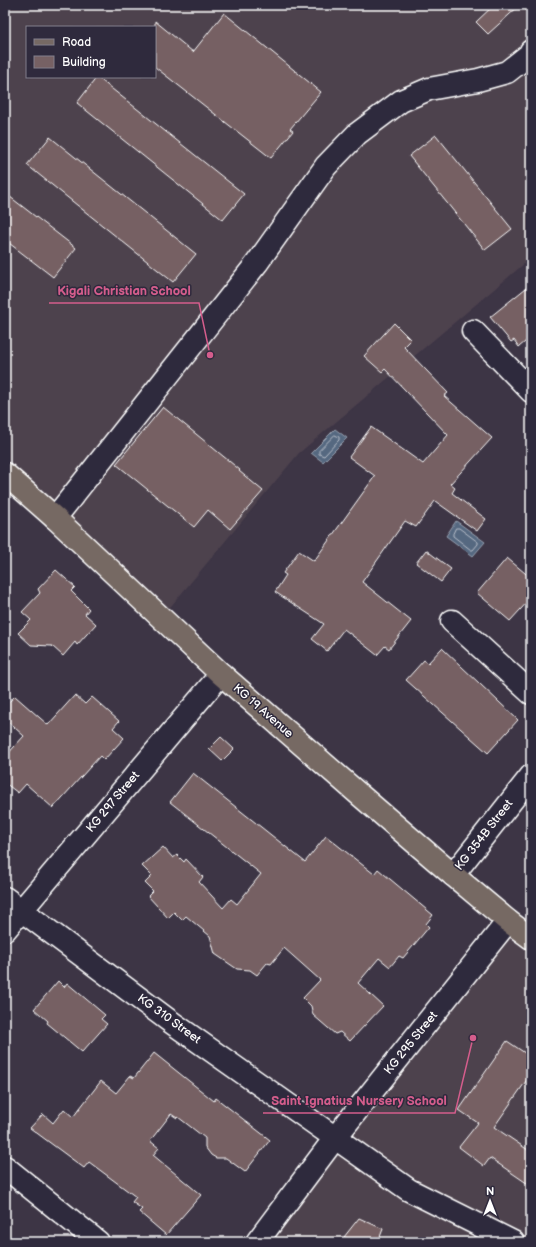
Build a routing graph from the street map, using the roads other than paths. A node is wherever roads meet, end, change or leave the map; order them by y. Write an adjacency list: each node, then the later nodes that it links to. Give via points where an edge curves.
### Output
1 (531, 52): 5 (street, via 507,72 429,89 401,101 358,134 326,166 258,263)
2 (473, 331): 3 (street)
3 (531, 391)
4 (5, 474): 5 (main road, KG 19 Avenue)
5 (55, 518): 7 (main road, KG 19 Avenue)
6 (452, 621): 8 (street)
7 (221, 674): 10 (main road, KG 19 Avenue); 11 (street, KG 297 Street)
8 (531, 693)
9 (531, 776): 10 (street, KG 354B Street)
10 (453, 875): 12 (main road, KG 19 Avenue)
11 (13, 904): 13 (street, KG 297 Street); 15 (street, KG 310 Street, via 171,1022)
12 (508, 921): 14 (main road, KG 19 Avenue); 15 (street, KG 295 Street)
13 (5, 930)
14 (531, 938)
15 (335, 1138): 18 (street, KG 295 Street); 19 (street, KG 310 Street, via 409,1190)
16 (5, 1167): 17 (street)
17 (98, 1242)
18 (256, 1242)
19 (513, 1242)

